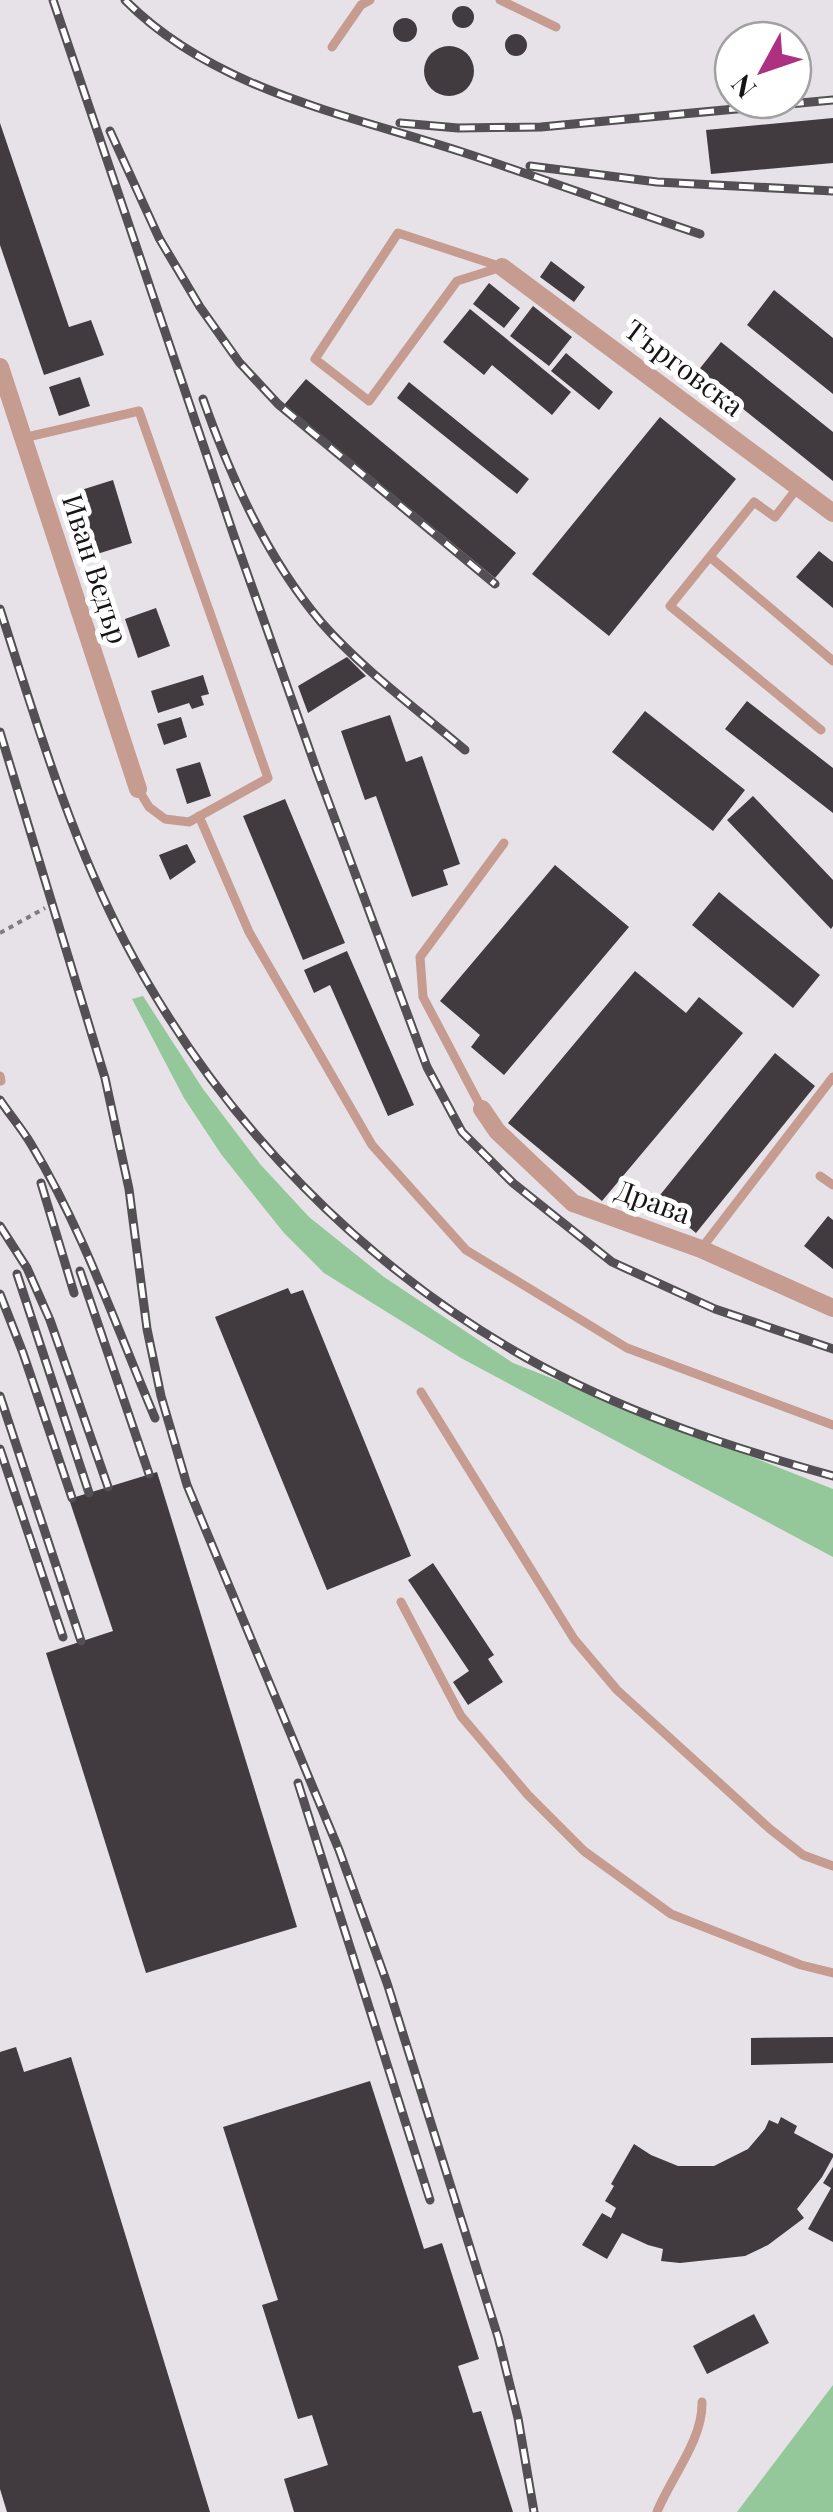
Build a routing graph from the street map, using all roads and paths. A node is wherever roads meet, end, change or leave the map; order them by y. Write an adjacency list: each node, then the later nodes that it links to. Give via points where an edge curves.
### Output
1 (370, 0): 4 (lane)
2 (500, 0): 3 (lane)
3 (556, 27)
4 (332, 47)
5 (502, 267): 5 (lane, via 398,233 314,359 370,401 457,281); 8 (street, Търговска)
6 (0, 367): 7 (street, Иван Ведър)
7 (24, 438): 13 (street, Иван Ведър); 14 (lane, via 138,411 268,778)
8 (798, 486): 9 (street, Търговска); 10 (lane, via 775,517 754,502)
9 (833, 512)
10 (710, 557): 11 (lane); 12 (lane, via 670,606)
11 (833, 661)
12 (821, 730)
13 (138, 789): 14 (lane, via 165,819 189,822)
14 (199, 816): 25 (lane, via 249,932 372,1146 466,1250 627,1348)
15 (504, 843): 19 (lane, via 420,957 424,997)
16 (46, 908): 17 (path)
17 (0, 933)
18 (833, 1078): 22 (lane)
19 (482, 1109): 22 (street, Драва, via 573,1203)
20 (820, 1176): 21 (lane)
21 (833, 1185)
22 (701, 1249): 23 (street, Драва)
23 (833, 1308)
24 (421, 1392): 27 (lane, via 574,1639 617,1690 770,1830)
25 (833, 1425)
26 (401, 1602): 28 (lane, via 461,1716 584,1851 672,1914)
27 (833, 1866)
28 (833, 1973)
29 (702, 2402): 30 (lane, via 690,2446)
30 (657, 2512)

